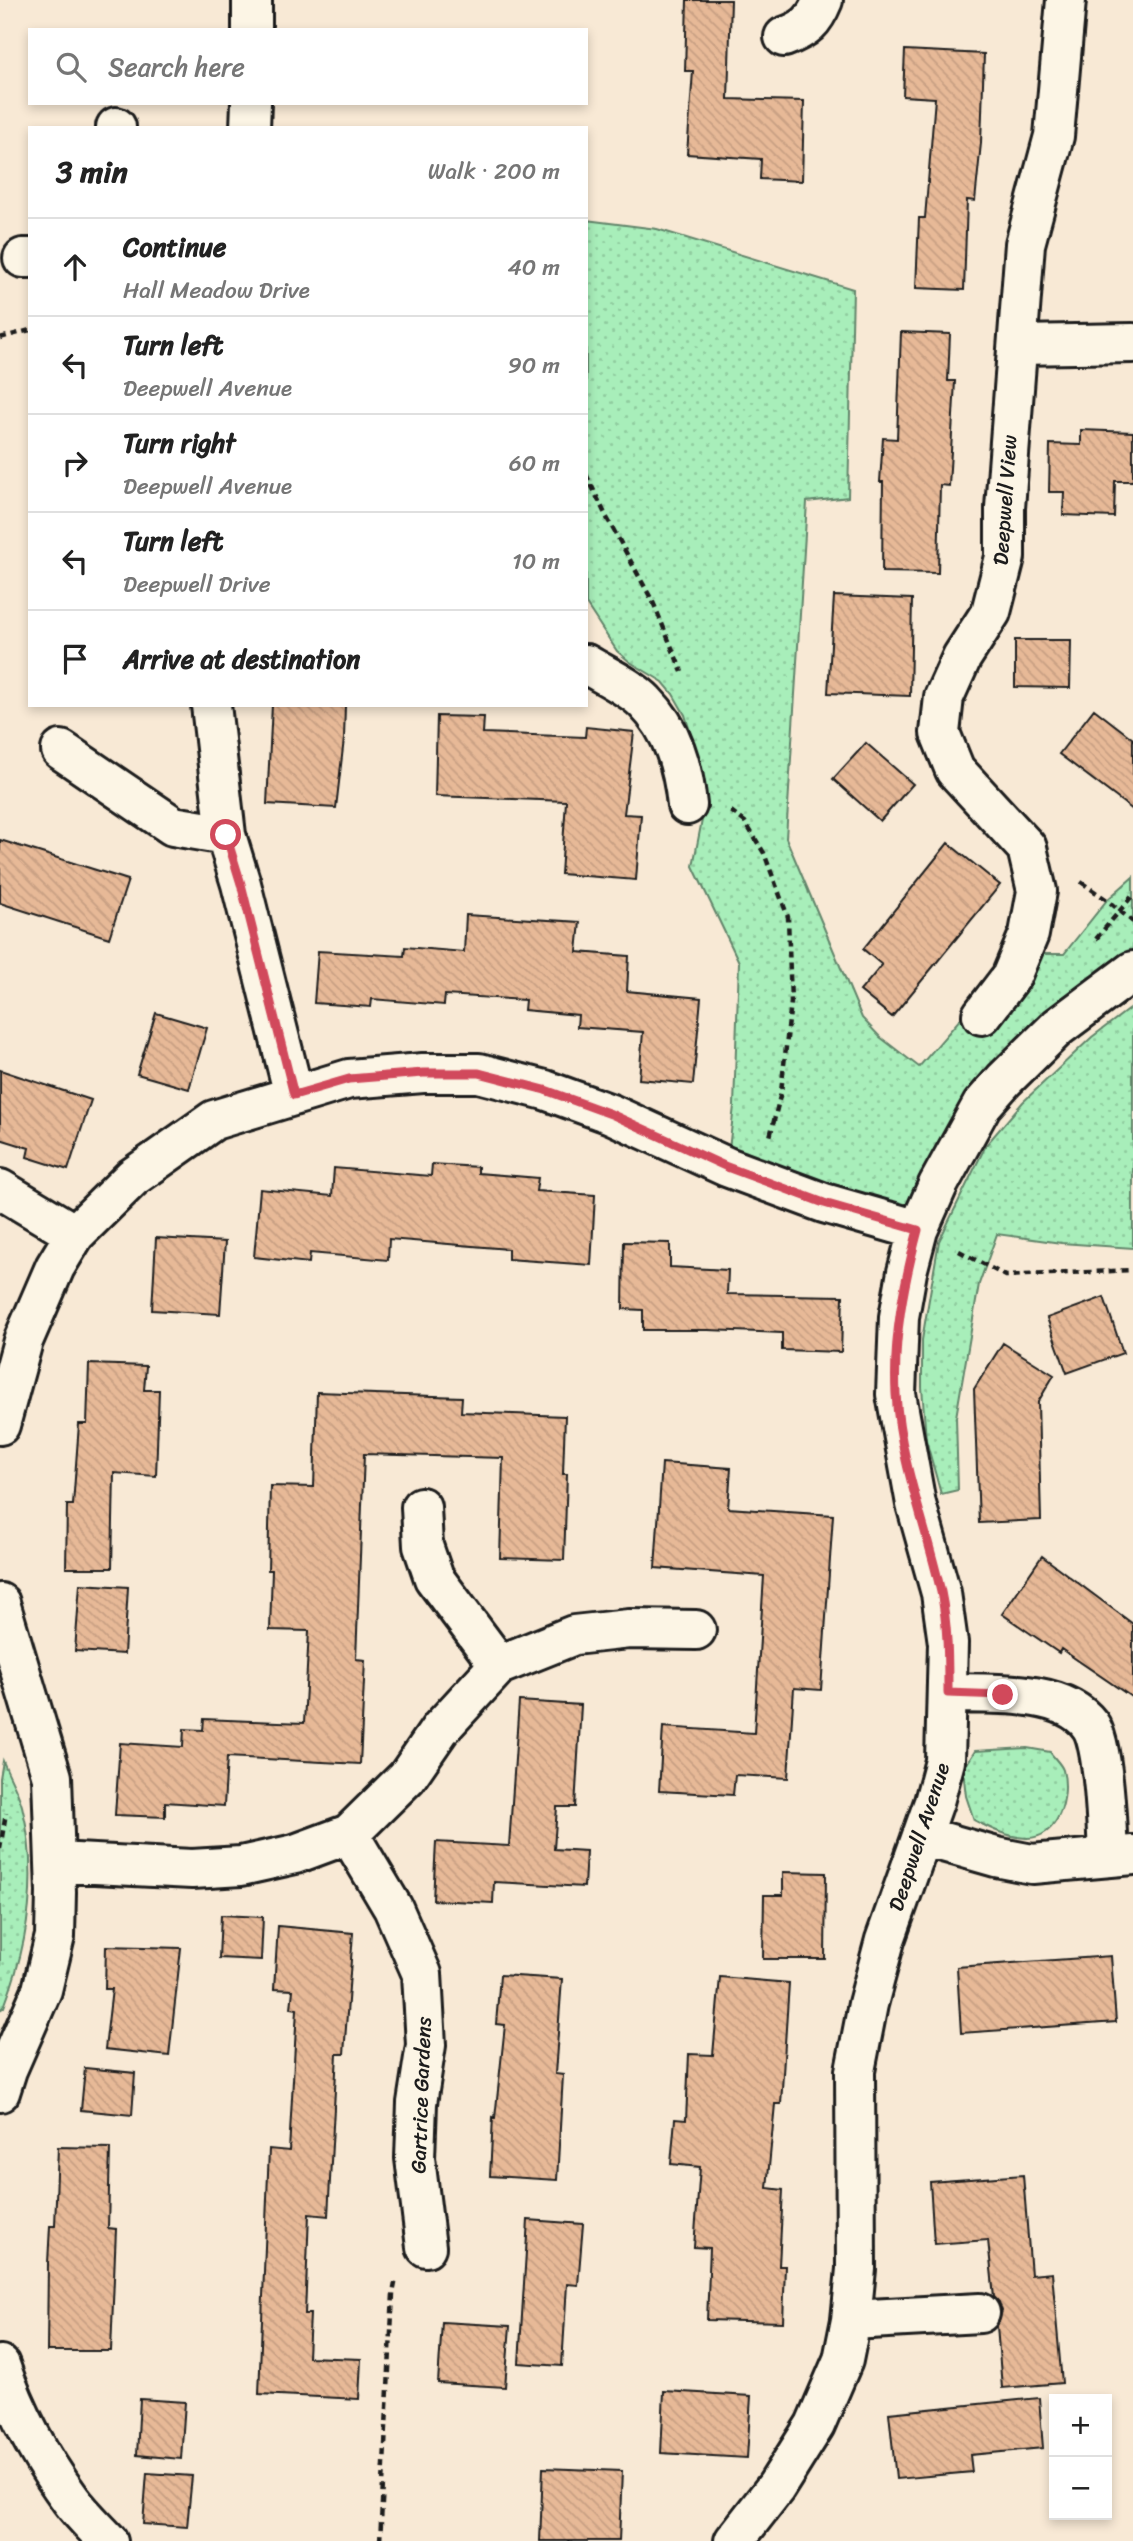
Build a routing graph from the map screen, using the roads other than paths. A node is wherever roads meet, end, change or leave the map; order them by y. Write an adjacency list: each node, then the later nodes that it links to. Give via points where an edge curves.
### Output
1 (252, 0): 4 (street)
2 (823, 0): 5 (street, via 817,16 802,30)
3 (1066, 0): 9 (street, Deepwell View, via 1055,136 1025,244)
4 (252, 28)
5 (784, 37)
6 (251, 105): 7 (street)
7 (250, 126)
8 (1133, 344): 9 (street)
9 (1018, 345): 16 (street, Deepwell View, via 1005,557 990,612 962,656 944,697 940,733 954,770 1027,848 1037,891 1029,934 1011,977)
10 (588, 665): 13 (street, via 645,701 669,734)
11 (211, 707): 14 (street)
12 (61, 750): 14 (street, via 173,825)
13 (685, 789)
14 (226, 835): 17 (street)
15 (1133, 971): 19 (street, Deepwell Avenue, via 1058,1027 982,1105 937,1185)
16 (982, 1015)
17 (294, 1095): 19 (street, via 349,1079 479,1073 611,1114 824,1203); 20 (street, via 214,1120 133,1177)
18 (0, 1189): 20 (street)
19 (918, 1230): 26 (street, Deepwell Avenue, via 899,1317 896,1394 916,1504 941,1593)
20 (75, 1234): 21 (street, via 55,1267 23,1341)
21 (0, 1425)
22 (421, 1507): 25 (street, via 423,1546 434,1578)
23 (0, 1603): 30 (street, via 52,1777)
24 (696, 1630): 25 (street, via 629,1629 574,1635)
25 (499, 1665): 27 (street, via 440,1729 407,1777)
26 (948, 1693): 28 (street, Deepwell Avenue, via 945,1761); 29 (street, via 1041,1698 1068,1706 1091,1725 1107,1821)
27 (349, 1834): 30 (street, via 295,1854 241,1866 192,1869); 32 (street, Gartrice Gardens, via 394,1908 422,1974 426,2045 415,2158)
28 (922, 1836): 29 (street, via 1032,1864); 34 (street, Deepwell Avenue, via 885,1940 855,2071 856,2269)
29 (1120, 1856)
30 (56, 1862): 31 (street, via 55,1936 42,1990)
31 (2, 2077)
32 (426, 2247)
33 (980, 2313): 34 (street)
34 (851, 2320): 37 (street, Deepwell Avenue, via 843,2360 815,2425 776,2487)
35 (0, 2365): 36 (street, via 13,2402 44,2457 72,2502)
36 (108, 2541)
37 (734, 2541)

